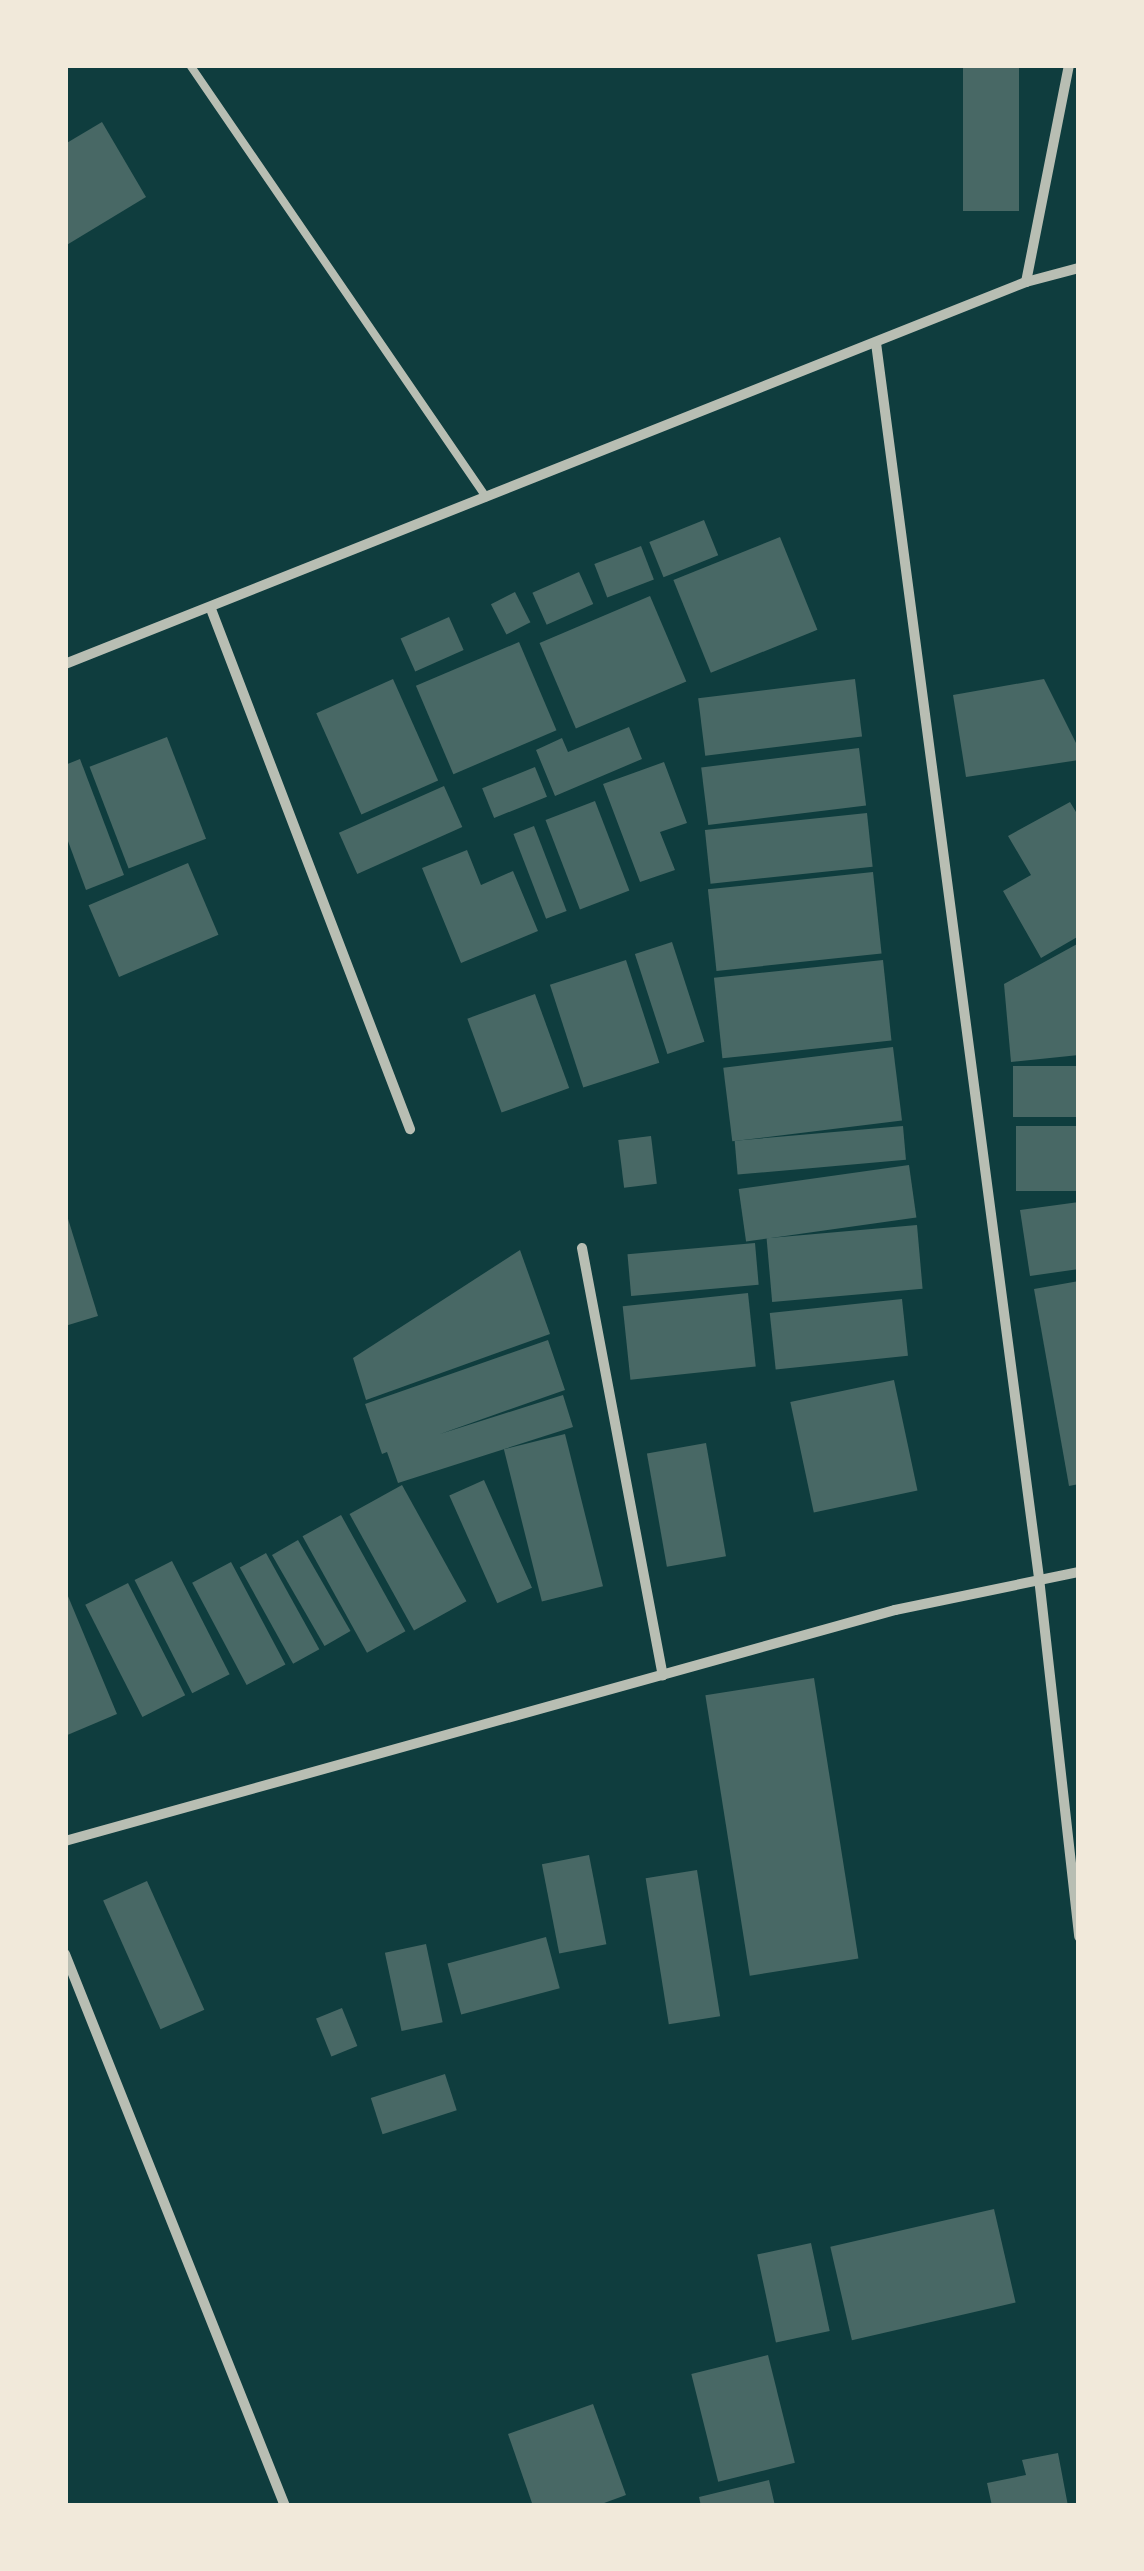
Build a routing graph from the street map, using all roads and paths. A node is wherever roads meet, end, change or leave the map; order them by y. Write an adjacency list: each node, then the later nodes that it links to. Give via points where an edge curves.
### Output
1 (190, 65): 6 (lane)
2 (1069, 65): 4 (street)
3 (1079, 268): 4 (street)
4 (1026, 282): 5 (street)
5 (876, 342): 6 (street); 12 (street)
6 (486, 497): 7 (street)
7 (210, 609): 8 (street); 9 (street)
8 (65, 664)
9 (410, 1130)
10 (582, 1248): 13 (street)
11 (1079, 1572): 12 (street)
12 (1039, 1578): 13 (street, via 894,1610); 15 (street)
13 (663, 1675): 14 (street)
14 (65, 1842)
15 (1079, 1937)
16 (65, 1954): 17 (street)
17 (285, 2506)

